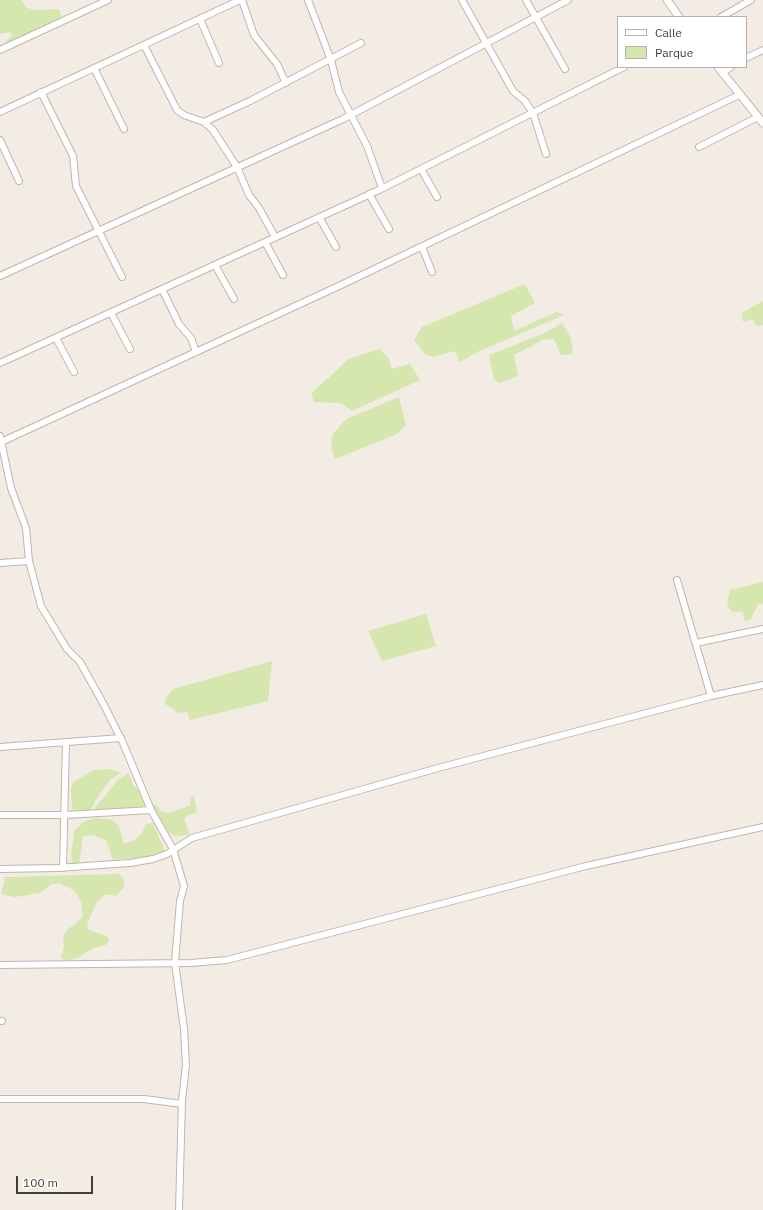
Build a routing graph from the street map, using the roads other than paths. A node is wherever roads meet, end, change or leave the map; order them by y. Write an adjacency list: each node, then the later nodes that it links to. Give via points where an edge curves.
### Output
1 (108, 0): 16 (street)
2 (241, 0): 12 (street); 25 (street, via 254,35 277,64)
3 (308, 0): 19 (street)
4 (462, 0): 14 (street)
5 (526, 0): 11 (street)
6 (568, 0): 11 (street)
7 (667, 0): 9 (street)
8 (751, 0): 10 (street)
9 (678, 16)
10 (723, 16)
11 (536, 17): 14 (street); 23 (street)
12 (200, 19): 15 (street); 20 (street)
13 (361, 43): 19 (street)
14 (486, 43): 29 (street, via 513,91 525,101); 30 (street)
15 (144, 45): 21 (street); 32 (street, via 177,110)
16 (0, 50)
17 (763, 50): 18 (street)
18 (747, 58)
19 (331, 60): 25 (street); 30 (street, via 339,92)
20 (219, 63)
21 (94, 68): 26 (street); 34 (street)
22 (622, 68): 29 (street)
23 (566, 69)
24 (720, 70): 27 (street)
25 (286, 83): 32 (street)
26 (41, 92): 28 (street); 46 (street, via 73,156 76,186)
27 (739, 95): 31 (street); 50 (street)
28 (0, 112)
29 (533, 113): 37 (street); 39 (street)
30 (351, 115): 38 (street); 41 (street, via 367,146)
31 (761, 116): 33 (street); 36 (street)
32 (204, 122): 38 (street, via 213,130)
33 (763, 123)
34 (124, 129)
35 (0, 140): 40 (street)
36 (698, 147)
37 (546, 154)
38 (236, 167): 46 (street); 47 (street, via 249,195)
39 (421, 169): 41 (street); 43 (street)
40 (19, 181)
41 (382, 188): 42 (street)
42 (369, 194): 44 (street); 45 (street)
43 (437, 197)
44 (319, 217): 47 (street); 49 (street)
45 (389, 229)
46 (100, 230): 54 (street); 55 (street)
47 (275, 237): 48 (street)
48 (265, 242): 51 (street); 53 (street)
49 (336, 247)
50 (422, 247): 52 (street); 61 (street)
51 (215, 265): 56 (street); 57 (street)
52 (432, 272)
53 (283, 275)
54 (0, 276)
55 (122, 277)
56 (162, 289): 58 (street); 61 (street, via 179,324 191,338)
57 (234, 299)
58 (111, 313): 59 (street); 60 (street)
59 (56, 338): 62 (street); 63 (street)
60 (130, 349)
61 (196, 352): 64 (street)
62 (0, 363)
63 (74, 372)
64 (1, 444): 65 (street, via 11,488 26,528)
65 (29, 561): 66 (street); 72 (street, via 44,612 67,649 80,662)
66 (0, 563)
67 (677, 580): 69 (street)
68 (763, 629): 69 (street)
69 (696, 643): 71 (street)
70 (763, 685): 71 (street)
71 (711, 696): 79 (street, via 438,768 198,836)
72 (121, 738): 73 (street); 75 (street)
73 (66, 742): 74 (street); 77 (street)
74 (0, 747)
75 (151, 810): 77 (street); 79 (street)
76 (0, 815): 77 (street)
77 (65, 815): 80 (street)
78 (763, 827): 82 (street, via 586,866 227,960)
79 (173, 849): 80 (street, via 152,859 130,863); 82 (street, via 184,886 180,901)
80 (63, 868): 81 (street)
81 (0, 869)
82 (175, 963): 83 (street); 85 (street, via 186,1065)
83 (0, 965)
84 (0, 1099): 85 (street, via 144,1099)
85 (182, 1104): 86 (street)
86 (179, 1210)

